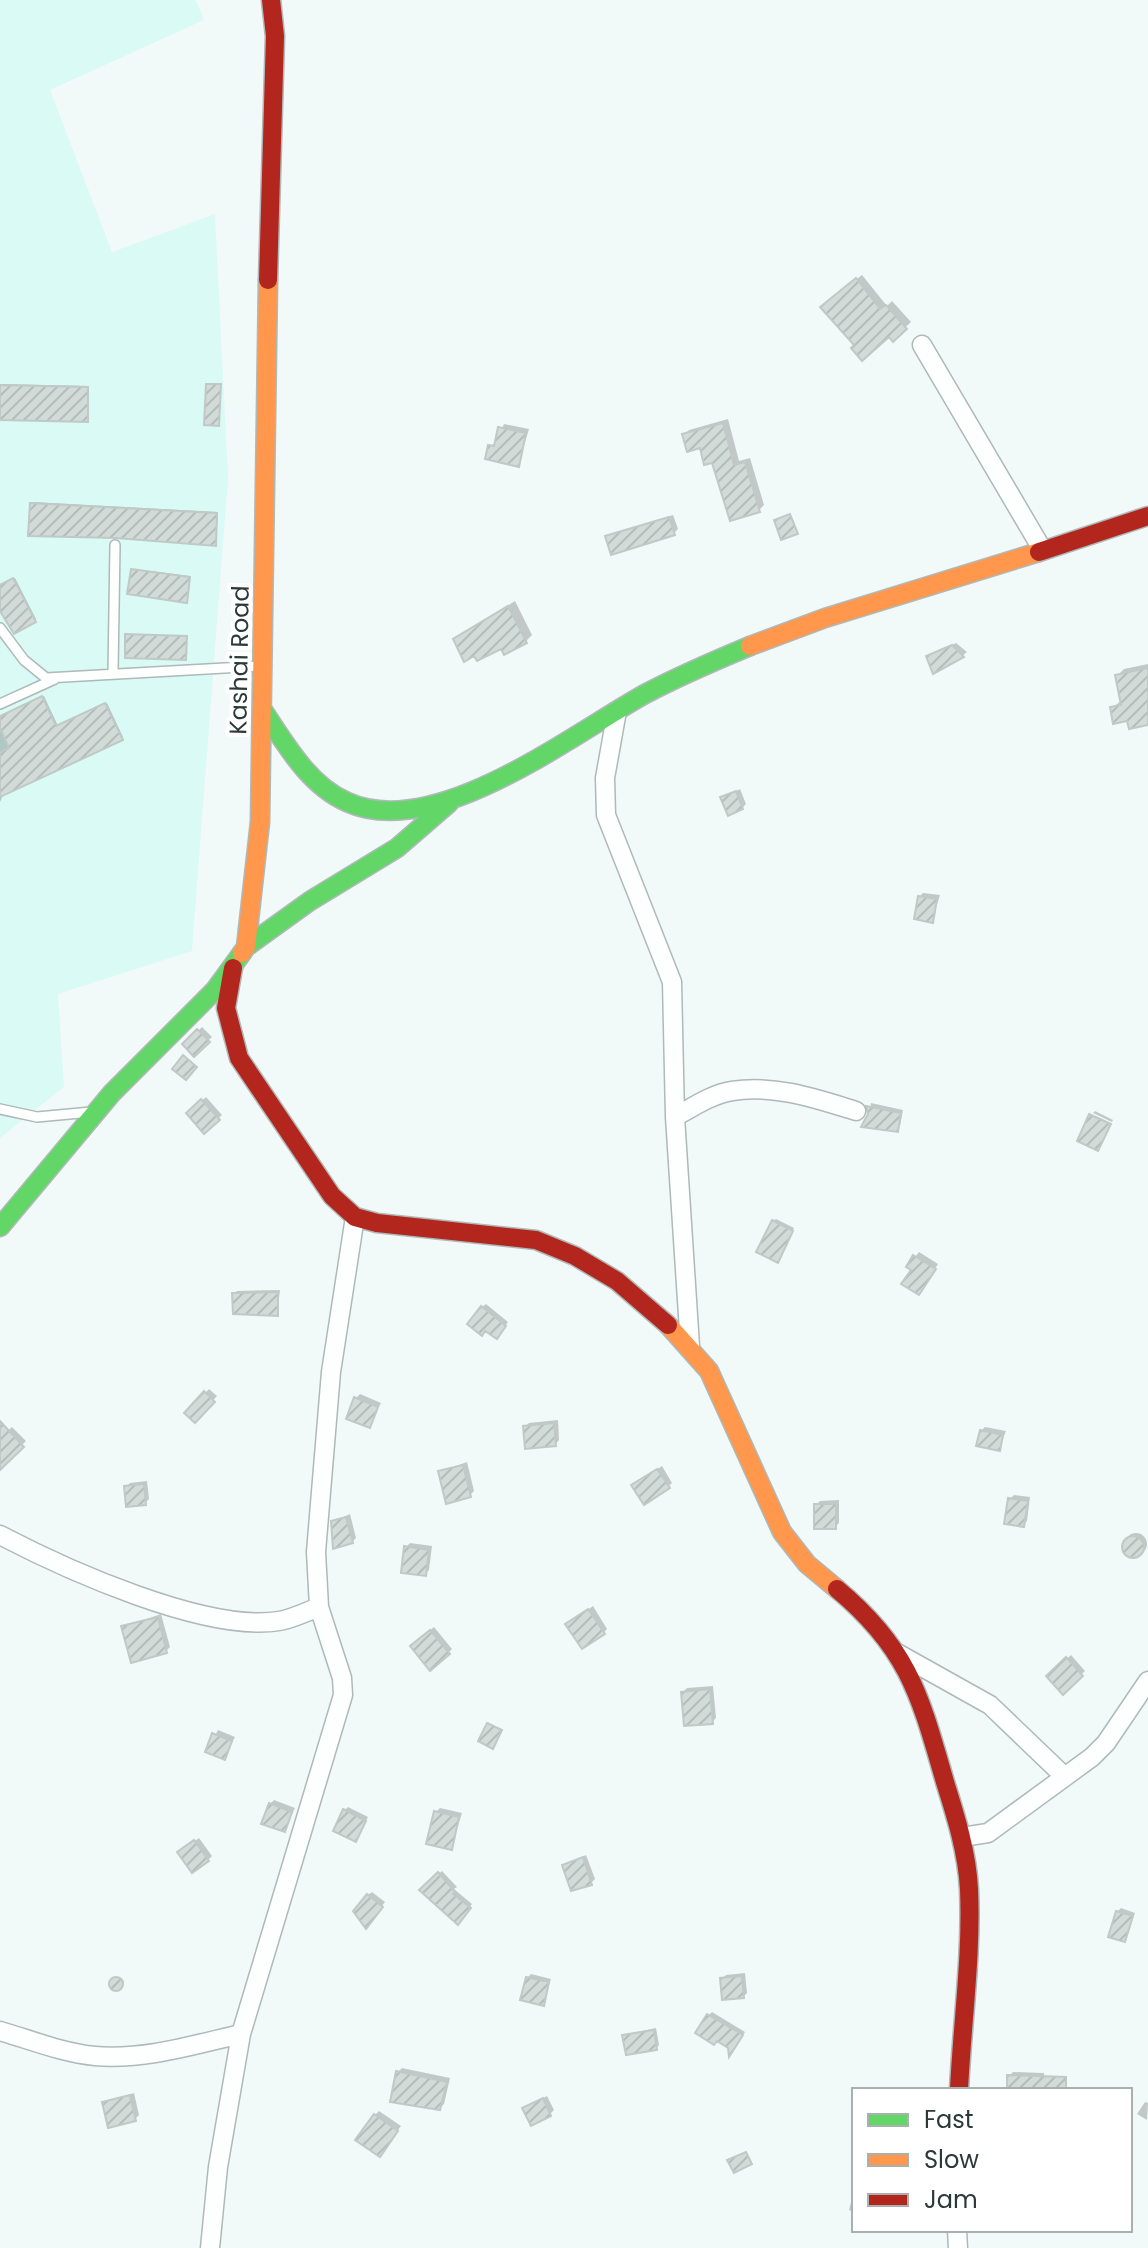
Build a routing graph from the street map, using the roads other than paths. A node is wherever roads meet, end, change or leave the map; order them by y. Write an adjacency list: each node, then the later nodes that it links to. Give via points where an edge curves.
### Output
1 (271, 0): 7 (street, Kashai Road, via 275,36)
2 (922, 345): 5 (street)
3 (1148, 516): 5 (street)
4 (115, 545): 8 (lane)
5 (1042, 549): 12 (street, via 790,630)
6 (0, 628): 9 (lane, via 30,666)
7 (264, 666): 8 (lane); 11 (street, Kashai Road)
8 (113, 672): 9 (lane)
9 (56, 679): 10 (lane)
10 (0, 704)
11 (262, 709): 13 (street, via 308,776 353,806 407,811); 14 (street, Kashai Road, via 260,822)
12 (617, 711): 13 (street, via 512,771); 19 (street, via 605,778 606,815 672,982)
13 (459, 794): 14 (street, via 397,848)
14 (246, 947): 15 (street, Kashai Road)
15 (233, 968): 18 (street, Kashai Road); 20 (street, via 226,1008 239,1058 326,1188)
16 (0, 1109): 18 (lane, via 37,1117)
17 (856, 1111): 19 (street, via 803,1095 760,1090 714,1096)
18 (95, 1112): 21 (street, Kashai Road)
19 (675, 1117): 22 (street)
20 (355, 1217): 22 (street, via 536,1240 617,1281); 24 (street, via 331,1372 316,1552)
21 (0, 1227)
22 (690, 1346): 25 (street, via 724,1398 782,1532 807,1564 863,1611)
23 (0, 1535): 24 (street, via 74,1569 200,1614 240,1622 279,1621)
24 (319, 1607): 30 (street, via 342,1678 341,1705)
25 (897, 1653): 27 (street, via 990,1705); 28 (street, via 918,1690)
26 (1148, 1681): 27 (street, via 1106,1743)
27 (1063, 1775): 28 (street, via 988,1833)
28 (962, 1837): 31 (street, via 969,1889)
29 (0, 2031): 30 (street, via 93,2056 157,2054)
30 (241, 2034): 32 (street)
31 (959, 2088)
32 (210, 2248)

